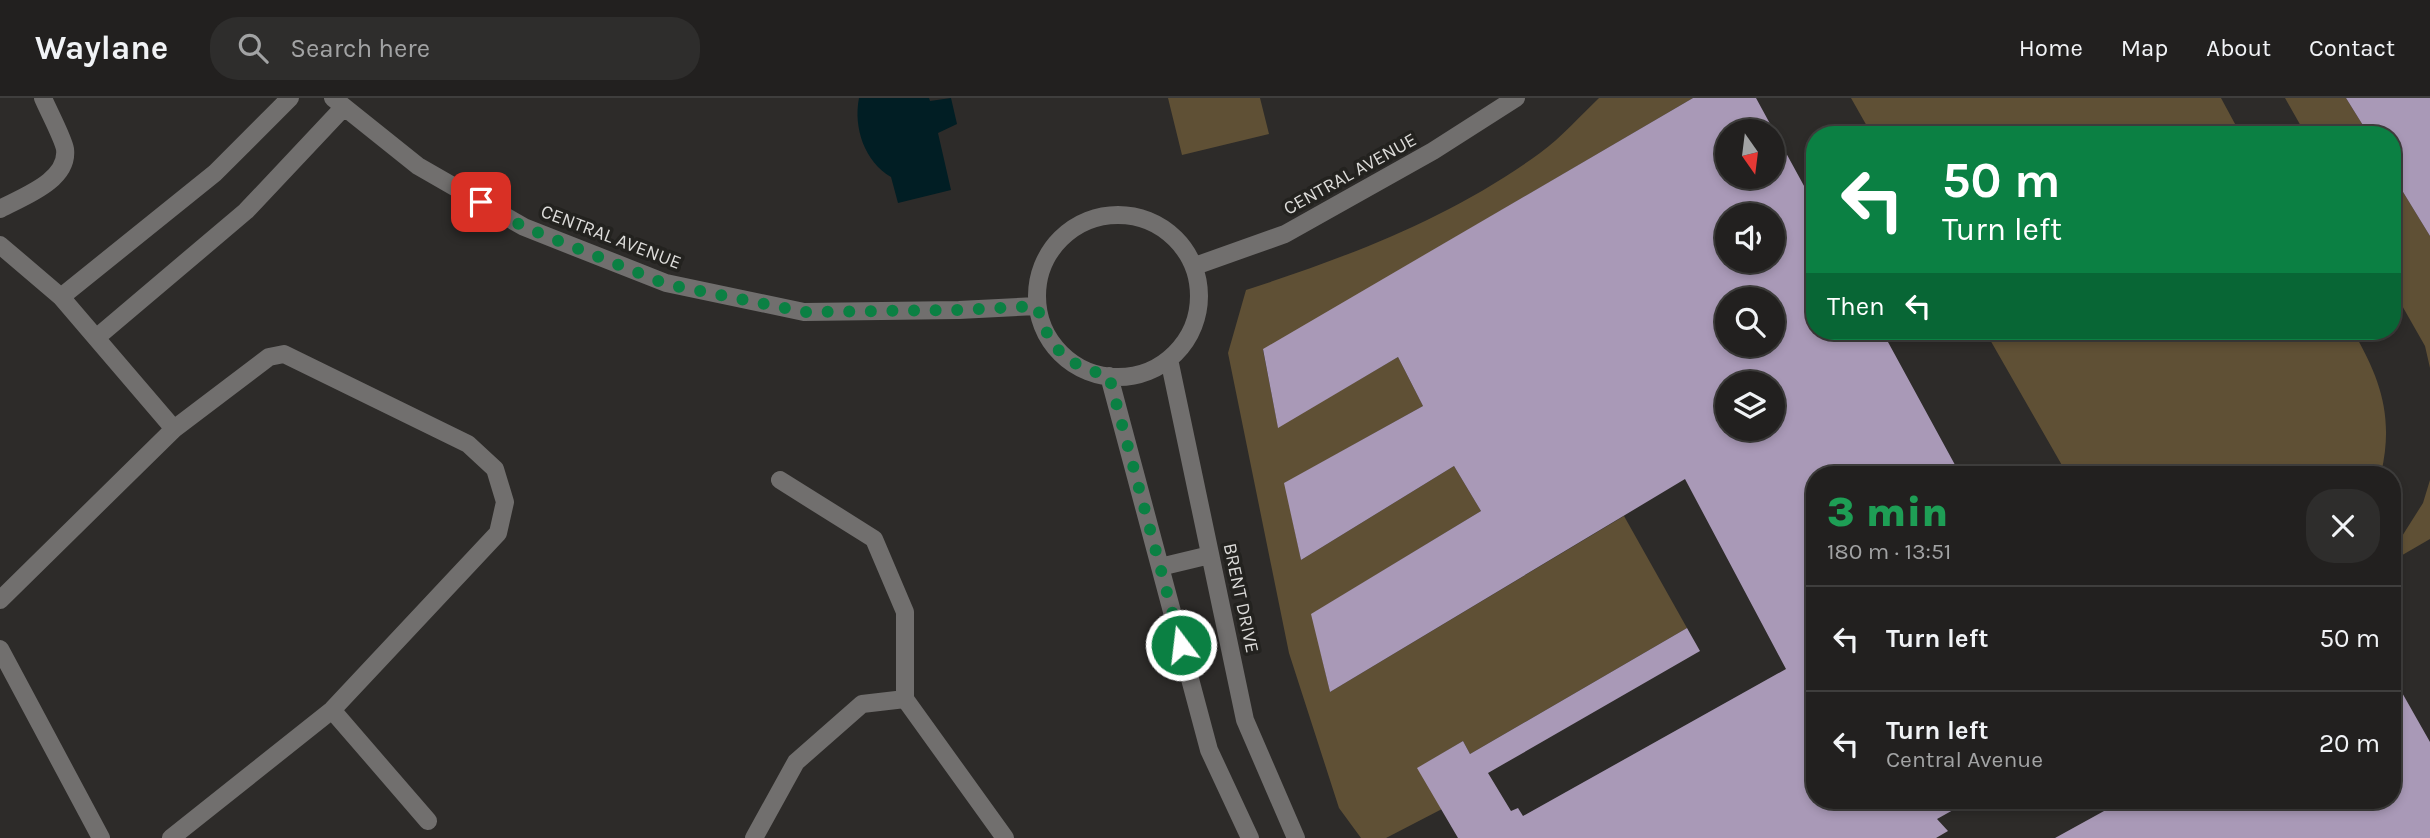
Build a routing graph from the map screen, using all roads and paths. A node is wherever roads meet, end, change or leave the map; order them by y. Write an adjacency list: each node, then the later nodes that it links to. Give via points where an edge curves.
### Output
1 (43, 98): 5 (street, via 65,149 62,166 50,182)
2 (290, 98): 8 (street, via 215,173)
3 (1516, 98): 7 (street, CENTRAL AVENUE, via 1433,151 1285,234)
4 (338, 103): 9 (street, CENTRAL AVENUE, via 418,166 524,227 666,284 804,312); 10 (street, via 246,211)
5 (0, 209)
6 (0, 245): 8 (street)
7 (1195, 266): 9 (street, via 1181,244 1161,227 1137,217 1112,215 1086,221 1064,235 1047,256 1038,280); 11 (street, via 1200,291 1197,317 1186,340)
8 (61, 297): 10 (street)
9 (1037, 306): 12 (street, via 1045,331 1061,354 1083,369)
10 (96, 338): 13 (street)
11 (1169, 359): 12 (street, via 1130,376); 15 (street, BRENT DRIVE)
12 (1109, 376): 16 (street)
13 (174, 429): 17 (street); 20 (street, via 269,357 284,354 468,444 495,469 505,502 498,533)
14 (780, 480): 19 (street, via 874,539 905,612)
15 (1210, 555): 16 (street); 27 (street, BRENT DRIVE, via 1245,720)
16 (1160, 567): 26 (street, via 1209,750)
17 (0, 600)
18 (0, 649): 22 (street)
19 (905, 699): 24 (street, via 862,705 796,762); 25 (street)
20 (332, 710): 21 (street); 23 (street)
21 (428, 821)
22 (101, 838)
23 (171, 838)
24 (754, 838)
25 (1005, 838)
26 (1250, 838)
27 (1296, 838)

